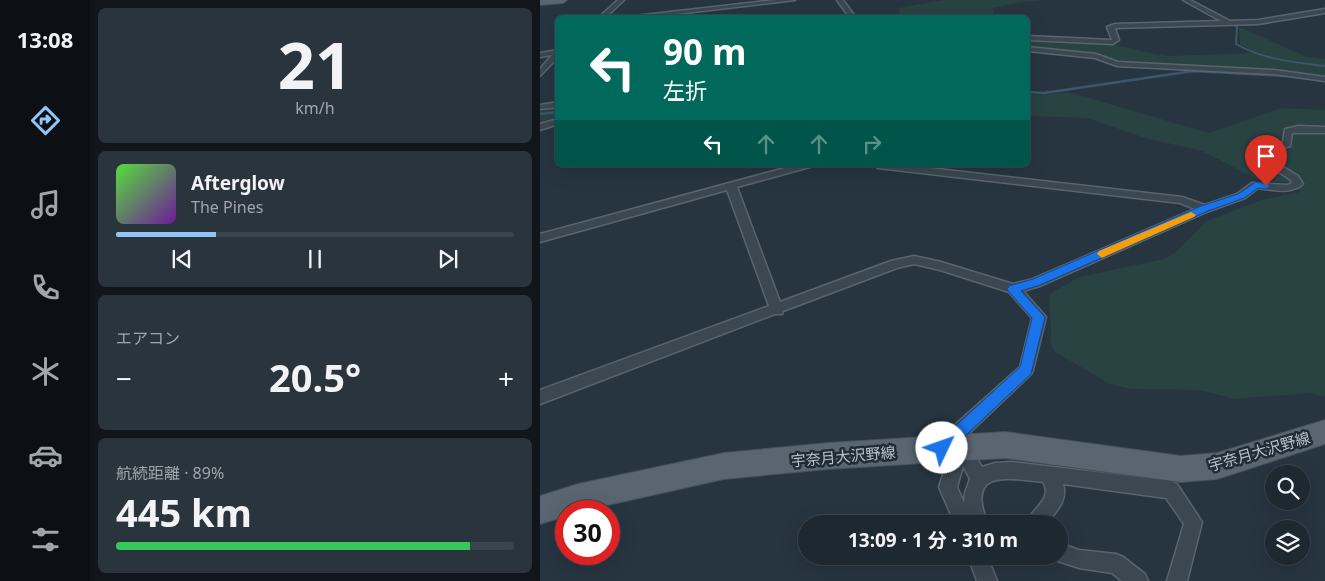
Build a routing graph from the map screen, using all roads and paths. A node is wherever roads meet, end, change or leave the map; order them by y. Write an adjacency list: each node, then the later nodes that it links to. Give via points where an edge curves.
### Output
1 (563, 0): 6 (main road)
2 (621, 0): 8 (street)
3 (792, 0): 9 (street, via 779,4)
4 (840, 0): 10 (street)
5 (1186, 0): 11 (street)
6 (540, 2)
7 (1325, 11): 11 (street)
8 (604, 15)
9 (654, 15)
10 (851, 15)
11 (1231, 24): 12 (street, via 1115,26 1110,27 1116,40 1112,42)
12 (1030, 38)
13 (1030, 49): 18 (street, via 1096,56 1117,64 1274,72)
14 (555, 52): 15 (street)
15 (540, 55)
16 (555, 56): 17 (street)
17 (540, 74)
18 (1325, 79)
19 (555, 104): 20 (street)
20 (540, 107)
21 (555, 122): 22 (street)
22 (540, 127)
23 (1325, 130): 27 (street, via 1288,131 1287,144 1271,149 1265,155 1266,160 1295,178 1298,184 1288,188 1256,184 1241,196)
24 (800, 167): 26 (street)
25 (895, 167): 27 (street, via 1182,200)
26 (731, 186): 28 (street); 30 (street)
27 (1205, 209): 29 (street)
28 (540, 238)
29 (1013, 289): 30 (street, via 914,260 895,264); 33 (street, via 1039,317 1026,370)
30 (777, 310): 31 (street)
31 (540, 397)
32 (1325, 432): 33 (main road, 宇奈月大沢野線, via 1217,466 1180,469 1005,446)
33 (951, 448): 35 (street); 36 (main road, 宇奈月大沢野線, via 724,466 635,484); 37 (street, via 948,487)
34 (1048, 474): 35 (street, via 993,471); 39 (street, via 1056,486 1054,501); 44 (street, via 1171,490 1193,522)
35 (980, 479): 38 (street, via 971,498)
36 (540, 510)
37 (960, 515)
38 (973, 515)
39 (1042, 515)
40 (1068, 555): 43 (street, via 1116,564)
41 (981, 565): 42 (street)
42 (987, 581)
43 (1138, 581)
44 (1176, 581)

